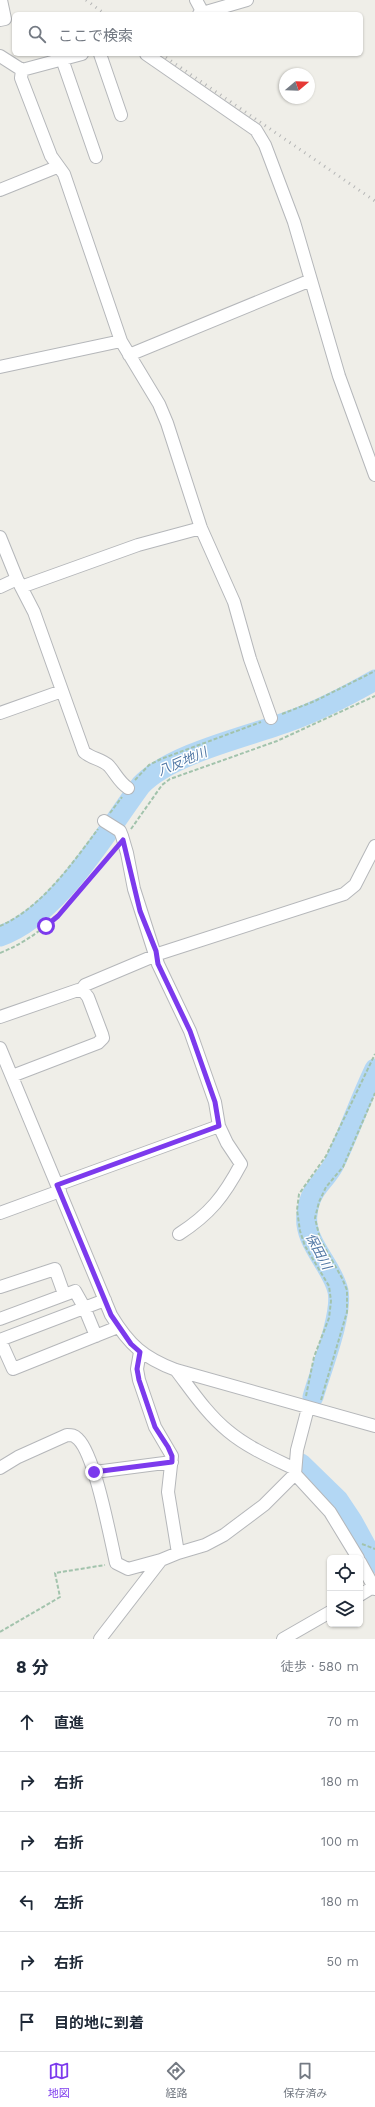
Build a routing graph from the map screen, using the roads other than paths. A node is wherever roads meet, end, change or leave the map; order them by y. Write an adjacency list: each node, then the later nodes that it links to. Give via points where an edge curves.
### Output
1 (1, 0): 6 (street, via 5,19)
2 (196, 0): 4 (street)
3 (247, 0): 5 (street)
4 (201, 12)
5 (205, 12)
6 (0, 20)
7 (0, 56): 12 (street)
8 (74, 56): 11 (street)
9 (101, 56): 13 (street)
10 (149, 56): 17 (street, via 256,130 265,145 294,222)
11 (62, 59): 12 (street); 14 (street)
12 (22, 70): 15 (street, via 21,78)
13 (121, 115)
14 (96, 156)
15 (57, 167): 16 (street); 18 (street, via 64,174)
16 (0, 190)
17 (312, 280): 19 (street); 21 (street, via 339,376)
18 (121, 341): 19 (street); 20 (street)
19 (129, 355): 22 (street, via 159,404 167,423)
20 (0, 367)
21 (375, 474)
22 (201, 528): 24 (street); 28 (street, via 234,602 250,659)
23 (0, 537): 24 (street)
24 (19, 583): 25 (street); 26 (street, via 34,612)
25 (0, 587)
26 (62, 691): 27 (street); 29 (street, via 84,752 109,766 119,781)
27 (0, 713)
28 (271, 718)
29 (128, 788)
30 (106, 822): 32 (street, via 117,830 123,840 134,889)
31 (375, 846): 32 (street, via 355,885 344,894)
32 (157, 956): 33 (street, via 85,985); 37 (street, via 158,964 190,1031 215,1102)
33 (81, 990): 34 (street); 36 (street, via 88,997 102,1034 101,1040)
34 (0, 1017)
35 (0, 1048): 36 (street)
36 (12, 1076): 38 (street)
37 (219, 1126): 38 (street); 40 (street, via 241,1164 225,1193 213,1208 198,1222)
38 (58, 1188): 39 (street); 43 (street)
39 (0, 1213)
40 (179, 1234)
41 (0, 1287): 42 (street, via 55,1269)
42 (64, 1294): 44 (street, via 75,1291); 45 (street)
43 (105, 1300): 44 (street); 46 (street)
44 (84, 1308): 47 (street); 48 (street)
45 (0, 1319)
46 (118, 1327): 47 (street); 49 (street)
47 (96, 1336): 48 (street, via 13,1369)
48 (0, 1340)
49 (140, 1352): 50 (street, via 157,1363); 53 (street, via 137,1369 139,1380 155,1427 168,1447)
50 (176, 1370): 51 (street); 56 (street, via 212,1417 229,1432)
51 (310, 1409): 52 (street); 56 (street, via 297,1450)
52 (375, 1426)
53 (172, 1462): 55 (street); 57 (street, via 168,1492)
54 (0, 1468): 55 (street, via 18,1457 67,1435 73,1435 79,1440)
55 (94, 1472): 59 (street, via 116,1562 128,1569)
56 (295, 1472): 57 (street, via 264,1505 224,1535 205,1545); 58 (street, via 330,1512)
57 (178, 1553): 59 (street)
58 (356, 1555)
59 (161, 1560): 64 (street)
60 (363, 1568): 61 (street)
61 (374, 1588): 62 (street)
62 (363, 1594)
63 (327, 1614): 65 (street)
64 (100, 1639)
65 (283, 1639)

